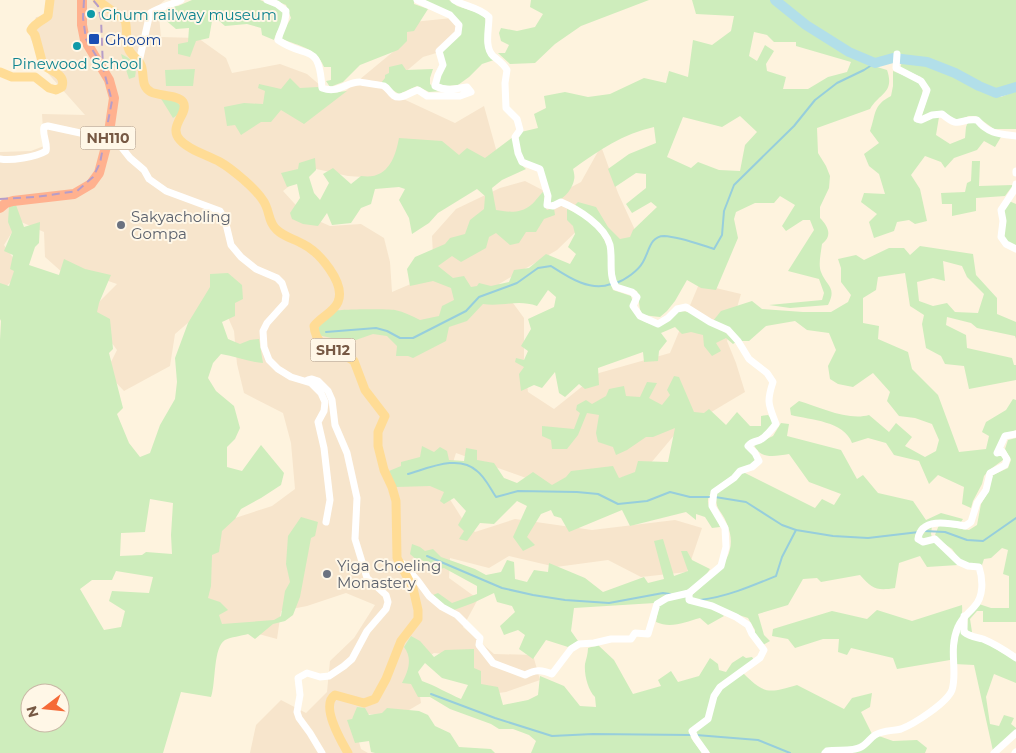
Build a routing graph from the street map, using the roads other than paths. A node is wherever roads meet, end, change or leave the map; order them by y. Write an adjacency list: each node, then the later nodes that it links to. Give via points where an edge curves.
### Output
1 (50, 0): 10 (main road, via 48,16 31,30 43,65 62,76 62,87 56,90 35,77 12,77)
2 (82, 0): 12 (highway, NH110, via 85,40 109,80 114,98)
3 (97, 0): 9 (main road, SH12, via 125,20 129,50)
4 (181, 0): 9 (street, via 161,6 150,14)
5 (267, 0): 6 (street, via 286,11 286,22 278,40 316,57 321,69 322,88 330,91 360,82 384,86 392,96 400,97 418,90 428,96 460,96 471,92 467,87 441,89 435,86 443,65 439,51 458,33 459,25 450,15)
6 (417, 0)
7 (454, 0): 21 (street, via 482,10 489,17 488,48 508,70 506,108 517,119 520,130 515,137 518,152 522,162 540,169 548,196 547,205 561,202 573,207 603,232 610,244 612,282 637,298 634,306 640,316 658,324 676,309 686,307 728,330 749,359 773,382 769,410 776,424 770,433 748,446 759,461 740,471 714,492 712,506 725,528 726,547 721,566)
8 (897, 54): 11 (street, via 896,68 921,82 926,90 917,119 942,114 951,122 977,120 994,134)
9 (138, 62): 20 (main road, SH12, via 145,87 150,92 179,98 184,104 176,128 179,140 221,162 245,181 263,201 277,231 314,250 335,278 340,291 339,301 314,326 322,344 354,361 370,397 384,413 378,446 395,494)
10 (0, 72)
11 (1016, 136)
12 (106, 138): 13 (street, via 48,126 43,131 46,151 39,156 8,161); 15 (highway, NH110, via 99,173 83,190 6,203); 17 (street, via 119,144 158,186 220,211 231,245 256,269 282,283 285,303 263,331 264,347 269,360 278,369)
13 (0, 159)
14 (1016, 184): 16 (street, via 1001,210 1001,237)
15 (0, 208)
16 (1016, 249)
17 (302, 380): 19 (street, via 311,383 325,402 318,422 330,500); 25 (street, via 318,381 332,400 335,425 347,453 357,498 355,539 367,578 386,595 388,602 352,659 344,666 329,676 320,678 307,673 298,678 297,712)
18 (1016, 434): 22 (street, via 1005,436 997,453 1002,451 1007,459 1005,466 990,474 971,522 965,526 950,523 925,526 919,532 918,539 923,542 935,540 958,562 979,567 982,576 980,600)
19 (326, 522)
20 (397, 558): 21 (street, via 429,596 457,615 480,638 479,645 493,664 525,675 543,670 552,674 570,649 579,644 631,639 635,633 648,634 657,604 667,598); 26 (main road, SH12, via 413,588 418,619 401,641 375,699 364,703 335,695 330,700 332,720)
21 (689, 594): 27 (street, via 692,602 712,606 748,625 764,650 760,658 720,687 708,719 692,731)
22 (964, 616): 23 (street, via 964,632 968,636 982,639); 28 (street, via 952,649 954,681 951,693 920,721 874,735 860,748)
23 (1016, 658)
24 (1016, 733): 29 (street)
25 (322, 753)
26 (348, 753)
27 (706, 753)
28 (826, 753)
29 (994, 753)

